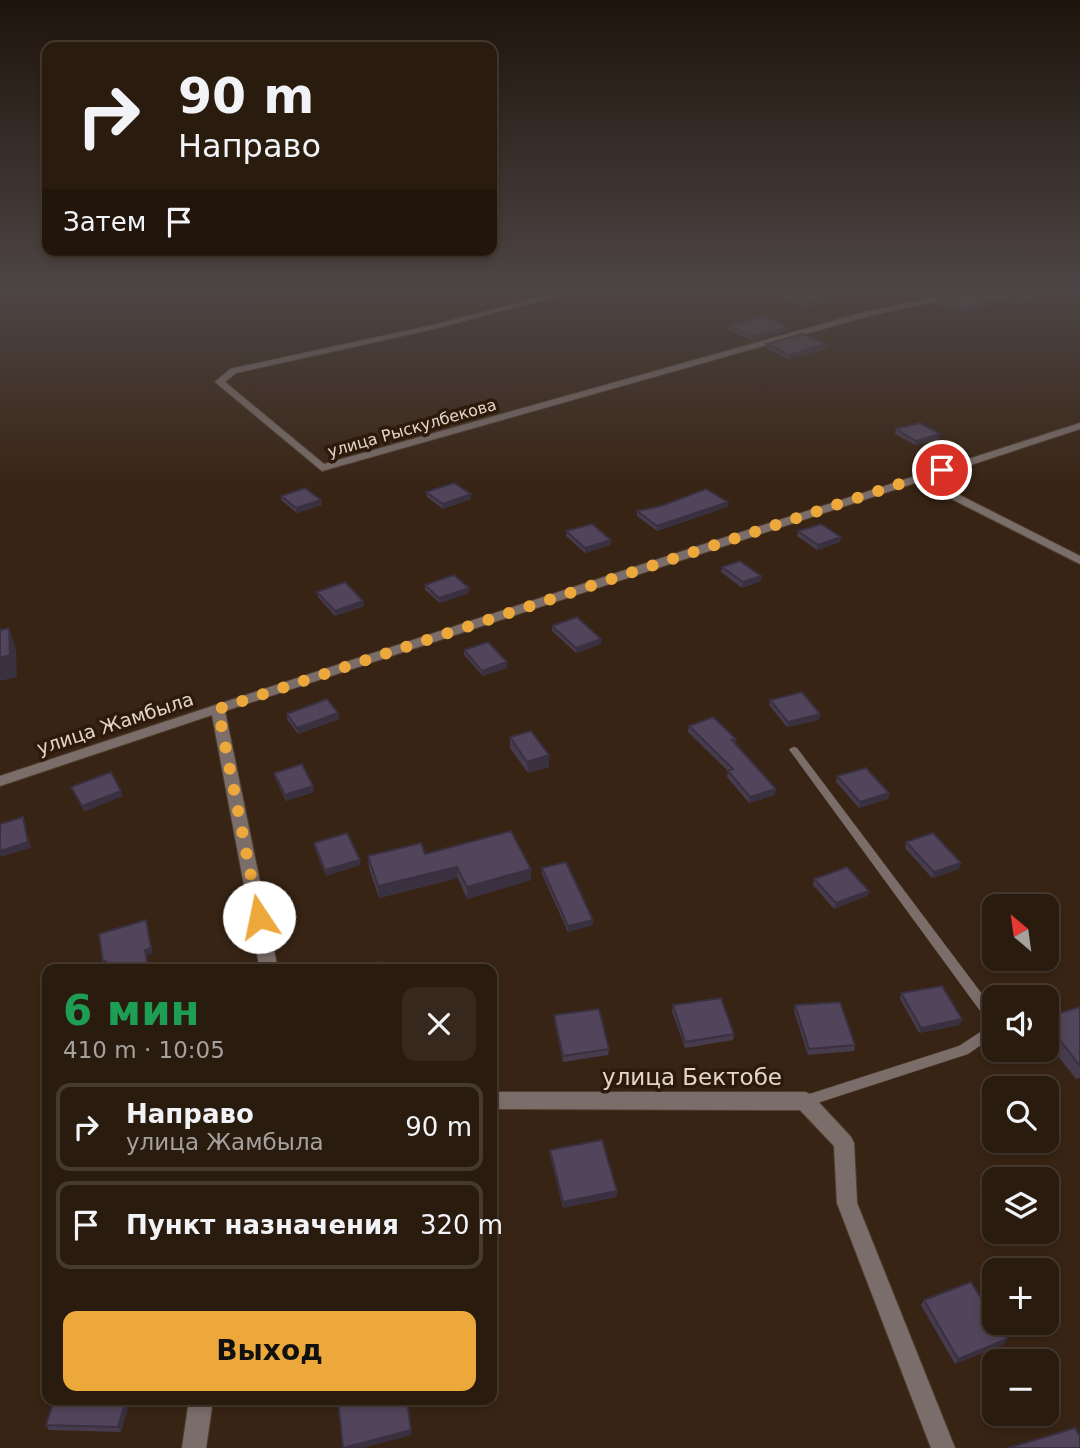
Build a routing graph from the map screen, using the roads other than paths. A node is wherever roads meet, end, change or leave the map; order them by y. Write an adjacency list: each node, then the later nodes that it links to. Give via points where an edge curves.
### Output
1 (308, 355): 2 (street, улица Рыскулбекова, via 233,371 220,382 322,468)
2 (724, 355)
3 (1080, 426): 4 (street, улица Жамбыла)
4 (919, 478): 5 (street); 6 (street, улица Жамбыла)
5 (1080, 561)
6 (218, 709): 8 (street, улица Жамбыла); 9 (street)
7 (794, 750): 11 (lane, via 987,1010 992,1031 963,1050)
8 (0, 781)
9 (269, 964)
10 (497, 1101): 11 (street, улица Бектобе)
11 (805, 1101): 14 (street, улица Бектобе, via 844,1143 847,1203)
12 (200, 1405): 13 (street)
13 (194, 1448)
14 (943, 1448)

